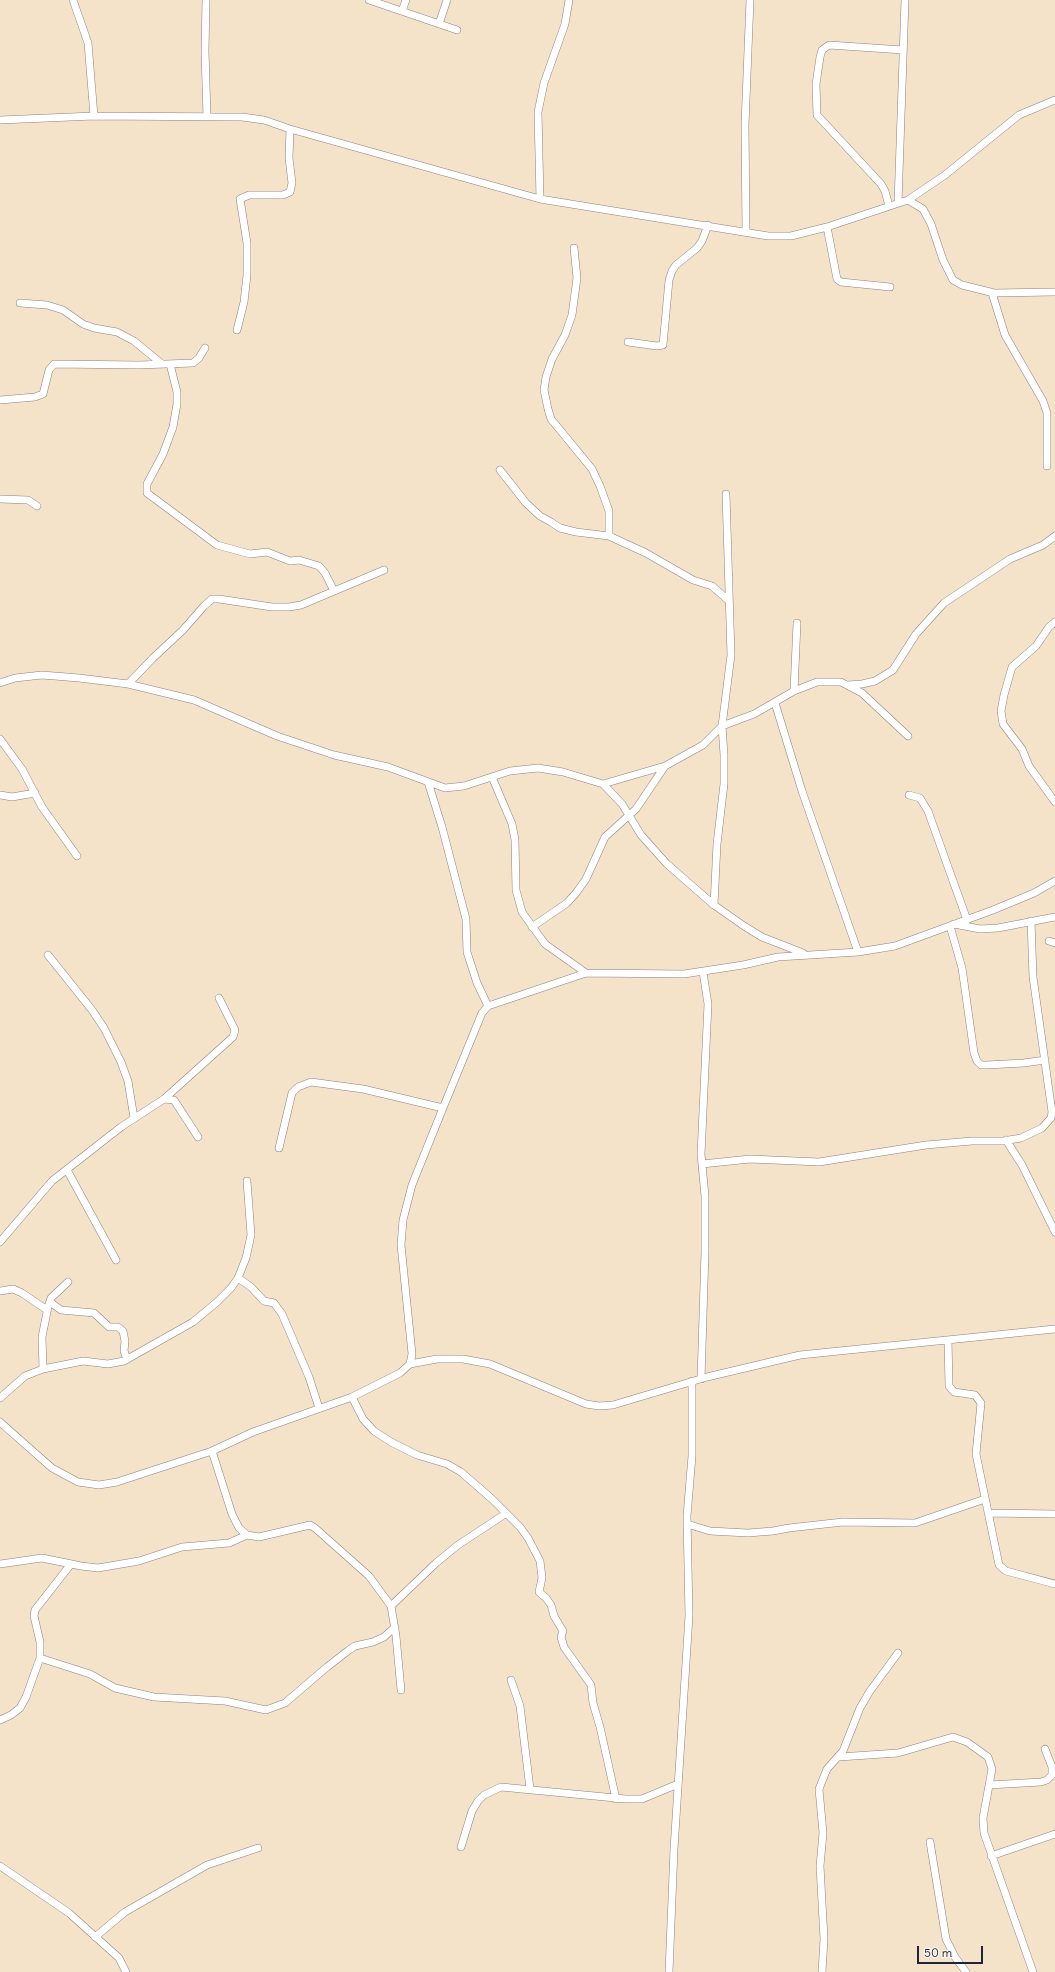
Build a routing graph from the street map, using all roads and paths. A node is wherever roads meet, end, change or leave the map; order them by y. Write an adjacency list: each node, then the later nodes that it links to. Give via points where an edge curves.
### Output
1 (73, 0): 14 (street, via 88,43)
2 (206, 0): 15 (street)
3 (369, 0): 9 (street)
4 (406, 0): 9 (street)
5 (447, 0): 10 (street)
6 (569, 0): 18 (street, via 565,24 544,83 538,112)
7 (750, 0): 24 (street, via 745,125)
8 (905, 0): 12 (street)
9 (402, 11): 10 (street)
10 (439, 24): 11 (street)
11 (457, 30)
12 (903, 50): 20 (street); 21 (street, via 829,45 822,50 816,84 817,115 881,184 886,191)
13 (1055, 100): 19 (street, via 1019,115 945,175)
14 (94, 116): 15 (street); 16 (street)
15 (208, 117): 17 (street, via 264,120)
16 (0, 120)
17 (290, 129): 18 (street); 30 (street, via 290,192 283,195 249,195 240,199 247,243 247,275 244,302)
18 (540, 199): 22 (street)
19 (908, 200): 20 (street); 28 (street, via 923,209 953,280)
20 (898, 203): 21 (street)
21 (889, 206): 23 (street)
22 (708, 225): 24 (street); 31 (street, via 699,245 676,265 669,280 663,345)
23 (827, 227): 24 (street, via 791,236 768,236); 26 (street, via 837,279 841,282)
24 (746, 231)
25 (574, 248): 41 (street, via 577,278 572,315 552,359 544,390 552,419 592,470 600,486 610,511)
26 (890, 287)
27 (1054, 292): 28 (street)
28 (992, 293): 36 (street, via 1005,335 1043,401 1046,413)
29 (20, 303): 33 (street, via 47,305 62,310 83,324 117,332 134,341)
30 (236, 330)
31 (628, 342)
32 (205, 348): 34 (street, via 197,361)
33 (162, 364): 34 (street); 35 (street, via 54,364 49,370 43,394)
34 (170, 364): 44 (street, via 177,392 177,404 163,454 147,484 147,493 217,545 250,554 266,552 290,561 299,560 319,566)
35 (0, 400)
36 (1046, 466)
37 (500, 470): 41 (street, via 526,503 540,516 560,528)
38 (726, 494): 45 (street)
39 (0, 499): 40 (street, via 28,500)
40 (38, 506)
41 (609, 536): 45 (street, via 646,553 693,580 712,586)
42 (1055, 536): 50 (street, via 1043,545 1010,559 944,603 916,634 893,670 875,681)
43 (384, 570): 44 (street)
44 (334, 591): 49 (street, via 301,605 289,607 212,599)
45 (728, 600): 53 (street, via 731,655)
46 (1055, 622): 63 (street, via 1036,646 1012,667 1001,711 1003,724)
47 (797, 623): 51 (street)
48 (0, 683): 49 (street, via 15,678 42,675)
49 (128, 684): 58 (street, via 194,700 277,736 334,755 388,767)
50 (847, 685): 51 (street, via 841,682 817,682); 54 (street, via 862,693)
51 (794, 691): 52 (street)
52 (774, 703): 53 (street); 73 (street)
53 (722, 726): 56 (street, via 703,745); 67 (street, via 724,784 716,844)
54 (908, 736)
55 (0, 739): 60 (street, via 22,769)
56 (665, 766): 59 (street); 64 (street, via 640,803)
57 (492, 777): 58 (street, via 464,786 445,788); 59 (street, via 538,768 563,772); 72 (street, via 512,824 515,840 516,890 522,912)
58 (428, 782): 79 (street, via 466,919 467,952)
59 (603, 784): 64 (street, via 622,804)
60 (35, 793): 61 (street, via 12,797); 65 (street)
61 (0, 795)
62 (909, 795): 69 (street, via 920,798 928,811)
63 (1055, 802)
64 (628, 815): 67 (street, via 641,835 667,864); 72 (street, via 605,837 586,879 576,893 567,903)
65 (77, 856)
66 (1055, 881): 69 (street, via 1034,893)
67 (714, 905): 74 (street, via 762,937)
68 (1055, 917): 70 (street)
69 (967, 920): 71 (street)
70 (1031, 921): 71 (street, via 980,929); 80 (street, via 1033,977)
71 (952, 925): 73 (street, via 895,946); 80 (street, via 962,968 977,1061 981,1065 987,1065)
72 (532, 927): 77 (street, via 545,944)
73 (858, 952): 74 (street)
74 (805, 954): 76 (street, via 778,956)
75 (48, 955): 83 (street, via 104,1028 128,1081)
76 (703, 972): 77 (street); 87 (street, via 708,1004 702,1095)
77 (586, 974): 79 (street)
78 (219, 998): 81 (street, via 232,1024 233,1037)
79 (488, 1006): 82 (street, via 482,1013)
80 (1044, 1060): 85 (street, via 1051,1118 1031,1135)
81 (164, 1099): 83 (street); 84 (street, via 174,1100)
82 (443, 1108): 86 (street, via 363,1089 311,1082 298,1086 292,1093); 101 (street, via 412,1185 403,1220 401,1245 412,1341)
83 (134, 1118): 88 (street)
84 (198, 1137)
85 (1006, 1140): 87 (street, via 926,1145 819,1162 750,1159); 90 (street, via 1022,1165)
86 (279, 1148)
87 (702, 1164): 103 (street, via 705,1252)
88 (67, 1170): 91 (street, via 52,1181); 92 (street)
89 (247, 1180): 93 (street, via 251,1235)
90 (1055, 1232)
91 (0, 1242)
92 (116, 1260)
93 (238, 1278): 100 (street, via 231,1288 193,1322); 107 (street, via 264,1301 274,1303 282,1314 309,1377)
94 (68, 1282): 96 (street, via 56,1292)
95 (0, 1291): 97 (street, via 13,1289)
96 (50, 1302): 97 (street); 100 (street, via 62,1310 94,1313 109,1327 118,1327 123,1331)
97 (48, 1310): 102 (street, via 42,1337)
98 (1055, 1329): 99 (street)
99 (948, 1340): 103 (street, via 800,1355); 110 (street, via 949,1386 954,1392 975,1395 982,1403 976,1454)
100 (127, 1359): 102 (street, via 108,1364 83,1361)
101 (410, 1364): 104 (street, via 437,1358 490,1364 586,1404 599,1406 613,1405); 105 (street, via 389,1380)
102 (43, 1369): 106 (street, via 25,1376)
103 (701, 1379): 104 (street)
104 (692, 1381): 114 (street, via 692,1456 689,1470)
105 (352, 1397): 107 (street); 112 (street, via 363,1419 374,1430 417,1455 447,1464 462,1472)
106 (0, 1398)
107 (318, 1408): 109 (street, via 253,1432)
108 (0, 1422): 109 (street, via 42,1461 78,1482 88,1484 117,1482)
109 (212, 1451): 115 (street, via 232,1514 239,1528)
110 (985, 1499): 111 (street); 114 (street, via 915,1523 843,1522 748,1533 710,1531)
111 (988, 1513): 113 (street); 118 (street, via 1001,1568)
112 (505, 1514): 119 (street, via 436,1563); 131 (street, via 520,1527 540,1561 542,1578 539,1592 551,1605 563,1631 561,1637 564,1646 591,1686 592,1703)
113 (1055, 1514)
114 (688, 1524): 128 (street, via 689,1616)
115 (247, 1535): 117 (street, via 229,1543 182,1546 139,1561 98,1568); 119 (street, via 259,1537 310,1525 369,1576)
116 (0, 1564): 117 (street, via 42,1558)
117 (71, 1564): 122 (street, via 35,1610)
118 (1055, 1584)
119 (391, 1606): 120 (street)
120 (395, 1627): 122 (street, via 378,1640 355,1646 285,1703 266,1710 225,1702 154,1697 115,1688 90,1674); 124 (street)
121 (898, 1653): 127 (street, via 885,1668 860,1708)
122 (40, 1658): 125 (street, via 20,1708)
123 (511, 1680): 130 (street, via 520,1706)
124 (401, 1690)
125 (0, 1720)
126 (1046, 1749): 129 (street, via 1052,1767 1052,1775 1048,1780)
127 (839, 1757): 129 (street, via 898,1753 941,1739 960,1738 991,1760); 141 (street, via 827,1769 819,1789 823,1825 820,1866 824,1939)
128 (678, 1784): 131 (street, via 642,1799); 140 (street)
129 (989, 1785): 136 (street, via 983,1825)
130 (530, 1789): 131 (street); 134 (street, via 502,1787 484,1795 472,1811)
131 (616, 1799)
132 (1055, 1834): 136 (street)
133 (930, 1842): 142 (street, via 946,1939)
134 (461, 1847)
135 (258, 1848): 138 (street, via 207,1865 125,1912)
136 (991, 1856): 143 (street)
137 (0, 1866): 138 (street, via 64,1909)
138 (95, 1937): 139 (street, via 119,1958)
139 (126, 1972)
140 (669, 1972)
141 (822, 1972)
142 (966, 1972)
143 (1033, 1972)

